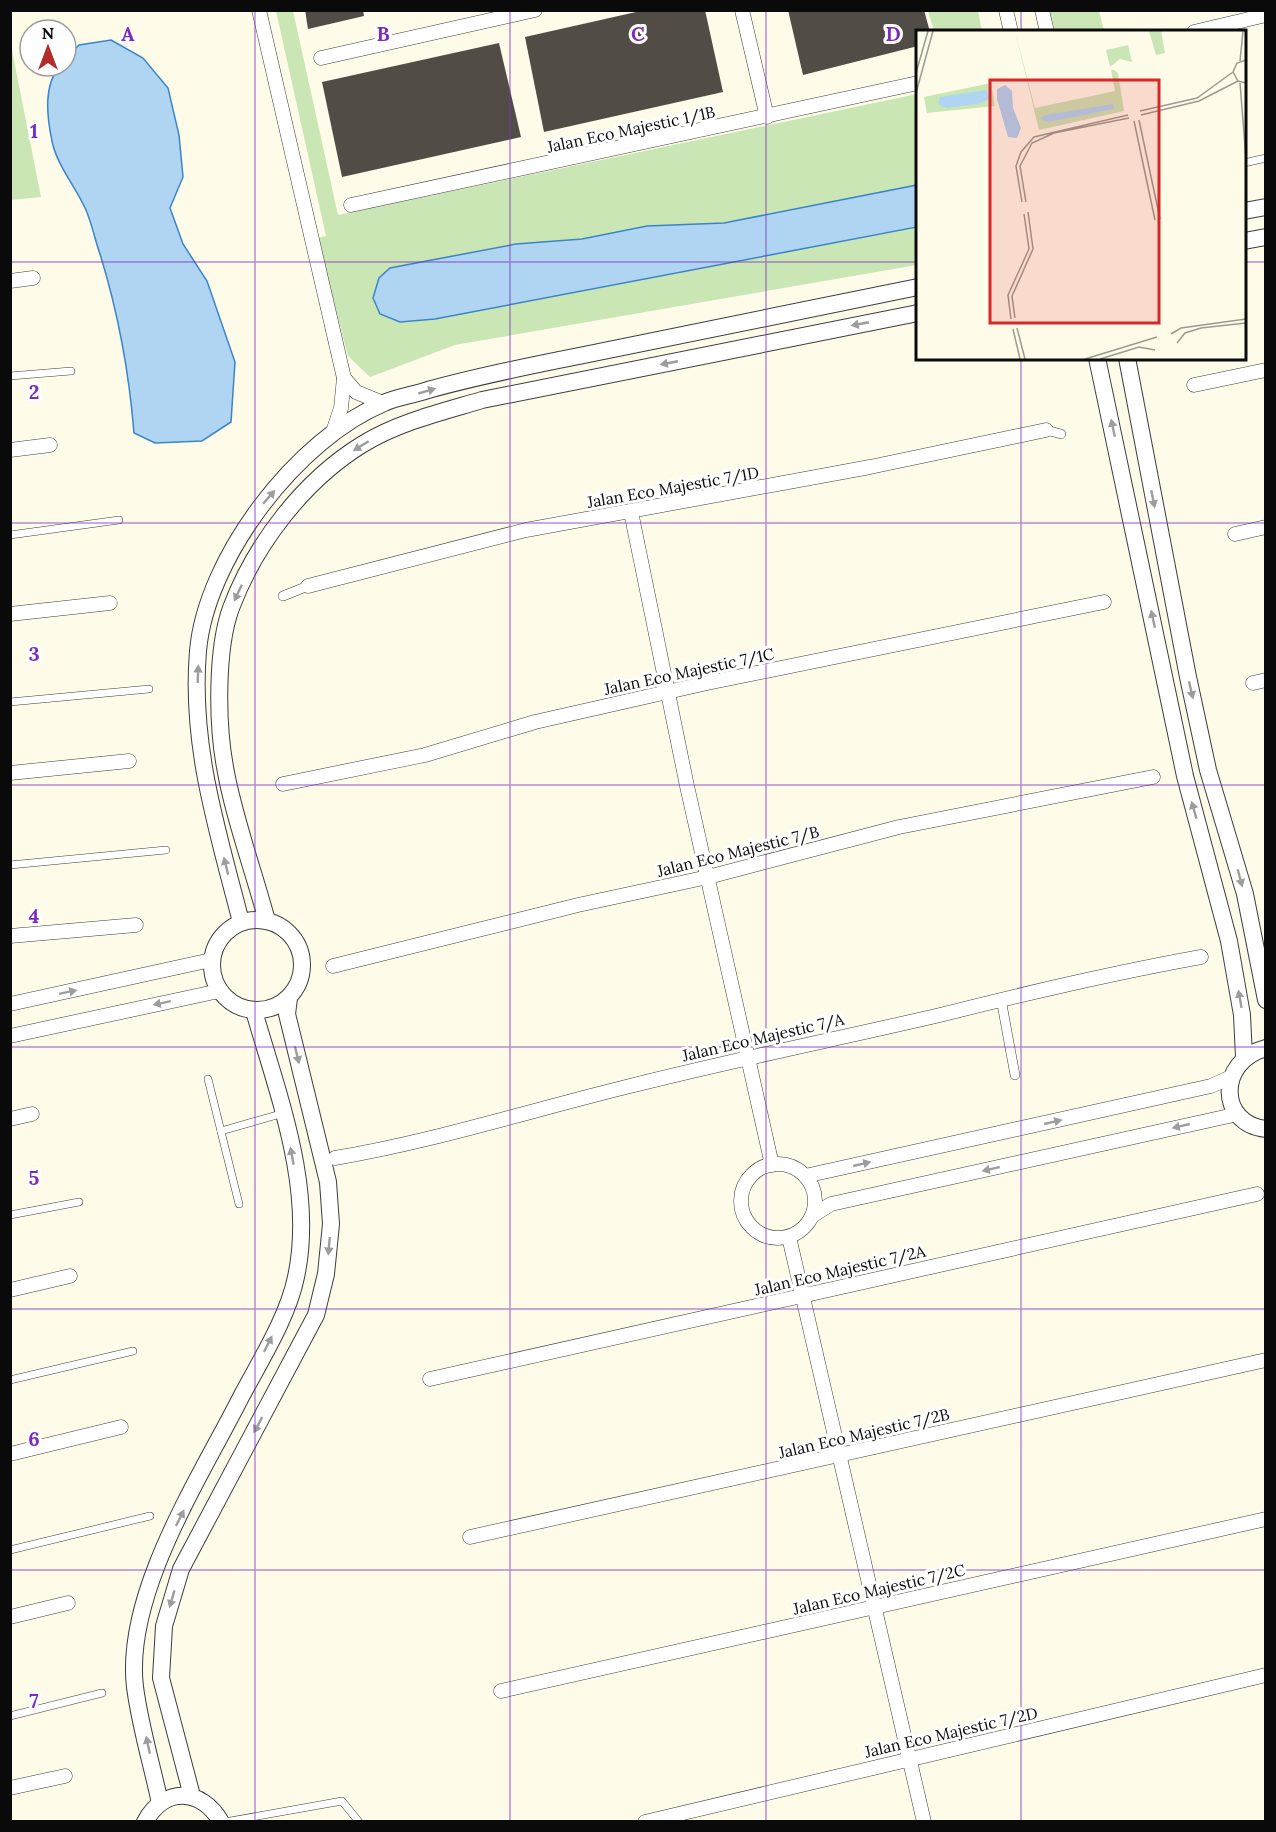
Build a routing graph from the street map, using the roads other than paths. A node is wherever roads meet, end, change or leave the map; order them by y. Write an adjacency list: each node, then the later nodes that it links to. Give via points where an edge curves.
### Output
1 (259, 10): 29 (street)
2 (535, 10): 10 (street)
3 (742, 10): 12 (street)
4 (1006, 10): 7 (street)
5 (1042, 10): 8 (street)
6 (1266, 15): 9 (street)
7 (1011, 30)
8 (1047, 30)
9 (1202, 30)
10 (321, 58)
11 (916, 83): 12 (street, Jalan Eco Majestic 1/1B)
12 (766, 117): 15 (street, Jalan Eco Majestic 1/1B)
13 (1266, 158): 14 (lane)
14 (1246, 163)
15 (351, 204)
16 (1266, 207): 17 (street)
17 (1246, 211)
18 (1266, 237): 19 (street)
19 (1246, 241)
20 (33, 278): 21 (street)
21 (10, 281)
22 (916, 287): 31 (street, one-way to 22, via 476,377)
23 (916, 313): 57 (street, one-way to 57, via 482,400 393,430 363,444 320,475 252,561 230,610 223,650 219,706 225,767)
24 (1097, 360): 73 (street, one-way to 24, via 1242,1015 1229,941 1185,776)
25 (1127, 360): 67 (street, one-way to 67, via 1208,770 1245,894)
26 (1266, 370): 30 (street)
27 (71, 371): 28 (lane)
28 (10, 376)
29 (344, 378): 31 (street, via 356,392); 33 (street, via 341,408)
30 (1194, 385)
31 (384, 403): 33 (street)
32 (1046, 430): 34 (street); 37 (street, Jalan Eco Majestic 7/1D)
33 (333, 432): 58 (street, one-way to 33, via 202,767 198,650 208,600 236,541 300,463)
34 (1060, 434)
35 (50, 445): 36 (street)
36 (10, 450)
37 (631, 512): 42 (street, Jalan Eco Majestic 7/1D, via 526,530); 48 (street)
38 (119, 520): 41 (lane)
39 (1266, 527): 40 (street)
40 (1235, 534)
41 (10, 535)
42 (308, 586): 43 (street)
43 (284, 596)
44 (1104, 602): 48 (street, Jalan Eco Majestic 7/1C)
45 (110, 603): 46 (street)
46 (10, 614)
47 (149, 689): 49 (lane)
48 (669, 691): 53 (street, Jalan Eco Majestic 7/1C, via 536,722 426,755); 56 (street)
49 (10, 702)
50 (129, 761): 51 (street)
51 (10, 773)
52 (1153, 777): 56 (street, Jalan Eco Majestic 7/B, via 899,827)
53 (283, 784)
54 (166, 850): 55 (lane)
55 (10, 865)
56 (708, 877): 63 (street, Jalan Eco Majestic 7/B); 72 (street)
57 (267, 921): 58 (street); 65 (street, via 291,934 303,960 298,987)
58 (241, 922): 62 (street, via 221,937)
59 (136, 925): 60 (street)
60 (10, 936)
61 (1201, 957): 66 (street, Jalan Eco Majestic 7/A, via 1095,976)
62 (211, 960): 64 (street); 68 (street, one-way to 62)
63 (333, 966)
64 (219, 991): 69 (street, via 229,1001); 70 (street, one-way to 70)
65 (289, 998): 69 (street, via 278,1006); 116 (street, one-way to 116, via 287,1014 328,1182 331,1224 326,1274 316,1315 181,1569 164,1626 161,1678)
66 (1001, 999): 72 (street, Jalan Eco Majestic 7/A); 74 (street)
67 (1266, 1000)
68 (10, 1004)
69 (254, 1011): 77 (street)
70 (10, 1036)
71 (1266, 1048): 73 (street)
72 (748, 1057): 83 (street, Jalan Eco Majestic 7/A, via 512,1115 436,1138); 84 (street)
73 (1244, 1057): 75 (street)
74 (1015, 1075)
75 (1231, 1077): 79 (street, via 1229,1093); 85 (street, one-way to 75, via 1211,1086)
76 (208, 1079): 82 (lane)
77 (284, 1113): 82 (lane); 117 (street, one-way to 77, via 135,1686 138,1623 157,1563 276,1328 296,1278 300,1197)
78 (32, 1114): 80 (street)
79 (1238, 1114): 81 (street, via 1248,1123); 90 (street, one-way to 90, via 831,1204)
80 (10, 1119)
81 (1266, 1129)
82 (221, 1131): 88 (lane)
83 (335, 1158)
84 (772, 1165): 85 (street, via 790,1166); 91 (street, via 751,1176 744,1186 742,1210 754,1230 777,1239)
85 (805, 1176): 90 (street, via 814,1191)
86 (1257, 1194): 94 (street, Jalan Eco Majestic 7/2A)
87 (79, 1202): 89 (lane)
88 (239, 1204)
89 (10, 1215)
90 (812, 1216): 91 (street, via 799,1233)
91 (789, 1237): 94 (street)
92 (70, 1276): 93 (street)
93 (10, 1290)
94 (802, 1295): 97 (street, Jalan Eco Majestic 7/2A); 101 (street)
95 (133, 1351): 98 (lane)
96 (1266, 1360): 101 (street, Jalan Eco Majestic 7/2B)
97 (430, 1379)
98 (10, 1380)
99 (122, 1427): 100 (street)
100 (10, 1454)
101 (839, 1455): 104 (street, Jalan Eco Majestic 7/2B); 107 (street)
102 (150, 1516): 105 (lane)
103 (1266, 1519): 107 (street, Jalan Eco Majestic 7/2C)
104 (470, 1537)
105 (10, 1550)
106 (68, 1603): 108 (street)
107 (874, 1607): 110 (street, Jalan Eco Majestic 7/2C); 113 (street)
108 (10, 1617)
109 (1266, 1675): 113 (street, Jalan Eco Majestic 7/2D)
110 (501, 1691)
111 (102, 1693): 112 (lane)
112 (10, 1716)
113 (910, 1759): 121 (street, Jalan Eco Majestic 7/2D); 122 (street)
114 (65, 1776): 115 (street)
115 (10, 1788)
116 (192, 1796): 117 (street); 119 (street, via 205,1801)
117 (160, 1803): 118 (street)
118 (145, 1821)
119 (223, 1821): 120 (lane, via 342,1801)
120 (359, 1821)
121 (645, 1821)
122 (924, 1821)

